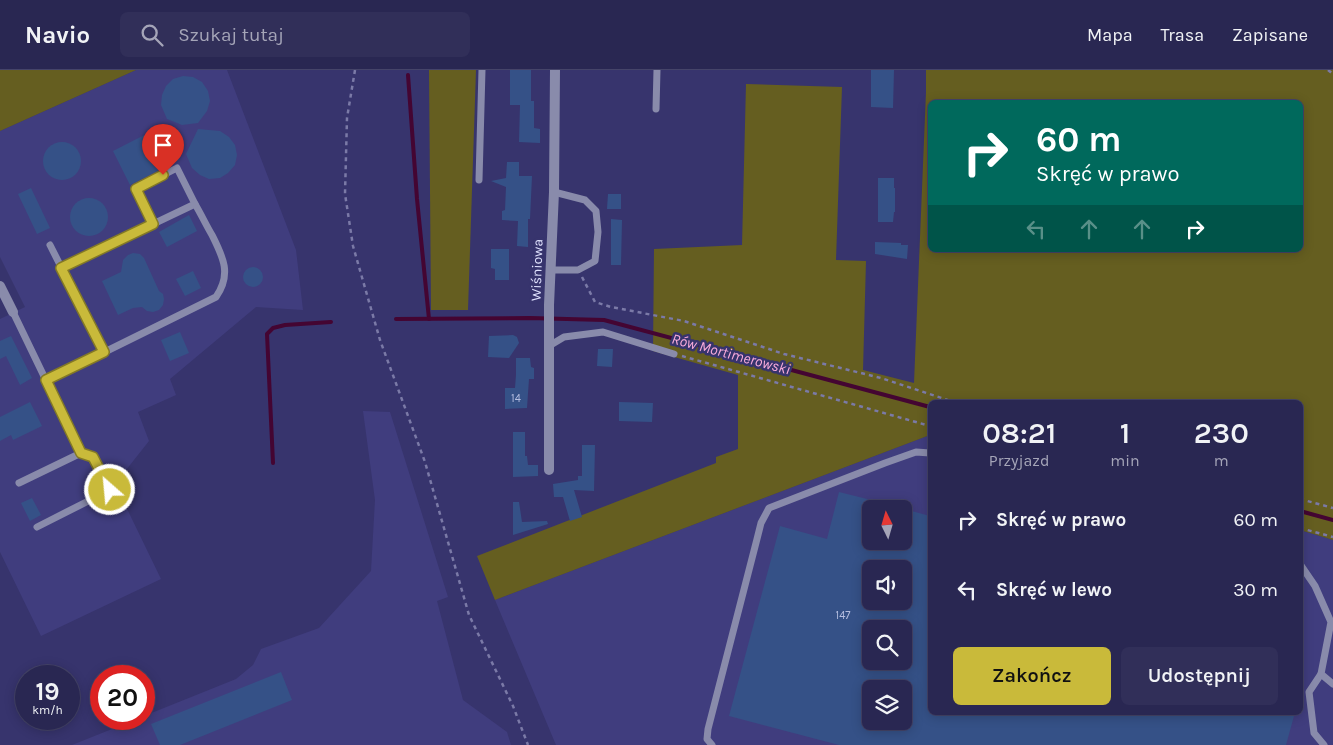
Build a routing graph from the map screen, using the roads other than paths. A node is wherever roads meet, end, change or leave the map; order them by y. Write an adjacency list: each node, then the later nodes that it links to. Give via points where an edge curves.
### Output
1 (482, 70): 5 (lane)
2 (555, 70): 6 (street, Wiśniowa)
3 (657, 70): 4 (lane)
4 (656, 110)
5 (479, 180)
6 (554, 192): 11 (street, Wiśniowa); 11 (lane, via 585,200 596,211 598,232 595,261 578,270)
7 (195, 204): 8 (lane); 8 (lane, via 177,168 136,189); 15 (lane, via 223,258 225,269 221,289 216,297)
8 (153, 224): 10 (lane)
9 (50, 245): 10 (lane)
10 (61, 268): 15 (lane)
11 (550, 270): 14 (street, Wiśniowa)
12 (0, 286): 13 (street)
13 (13, 312): 17 (lane)
14 (549, 346): 16 (lane, via 564,338 603,332); 20 (street, Wiśniowa)
15 (104, 352): 17 (lane)
16 (674, 354)
17 (46, 380): 18 (lane)
18 (81, 453): 21 (lane); 22 (lane, via 93,457 110,490)
19 (928, 453): 26 (lane, via 916,452 769,508 756,539 708,729 707,739)
20 (549, 470)
21 (19, 484)
22 (36, 527)
23 (1303, 568): 24 (lane, via 1331,622)
24 (1321, 674): 25 (lane); 27 (lane, via 1309,692 1314,734)
25 (1333, 684)
26 (712, 745)
27 (1324, 745)

